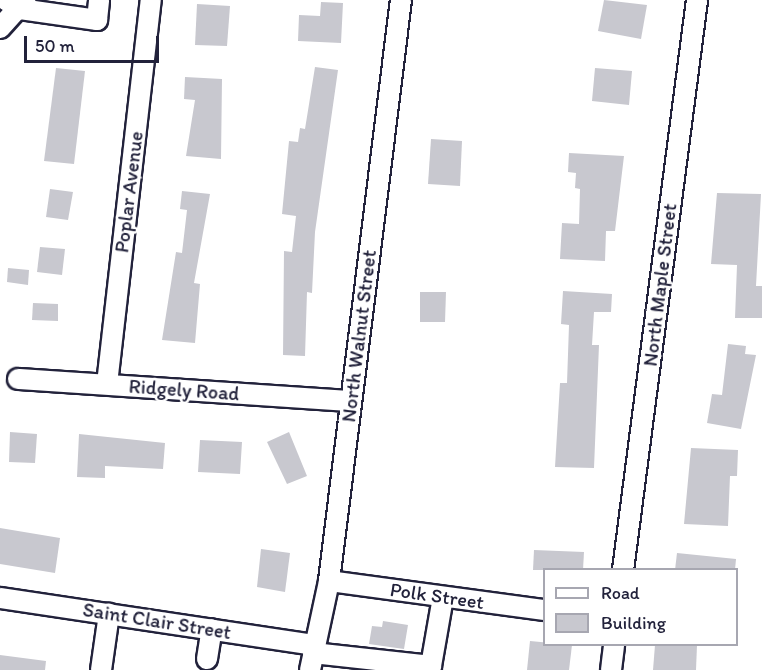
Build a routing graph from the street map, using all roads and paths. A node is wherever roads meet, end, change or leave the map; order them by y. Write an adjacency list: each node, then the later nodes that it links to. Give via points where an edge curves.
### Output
1 (99, 0): 5 (street, via 97,20)
2 (151, 0): 8 (street, Poplar Avenue)
3 (401, 0): 9 (street, North Walnut Street)
4 (697, 0): 10 (street, North Maple Street)
5 (17, 3): 6 (street)
6 (0, 28)
7 (18, 379): 8 (street, Ridgely Road)
8 (107, 384): 9 (street, Ridgely Road)
9 (350, 401): 11 (street, North Walnut Street)
10 (623, 568)
11 (329, 581): 12 (street, Polk Street); 18 (street, North Walnut Street)
12 (443, 597): 14 (street, Polk Street); 18 (street, Saint Clair Street, via 431,666)
13 (0, 598): 15 (street, Saint Clair Street)
14 (543, 610)
15 (109, 614): 16 (street, Saint Clair Street); 20 (street)
16 (212, 629): 18 (street, Saint Clair Street); 19 (street)
17 (614, 646): 21 (street)
18 (312, 656)
19 (207, 659)
20 (102, 670)
21 (610, 670)

